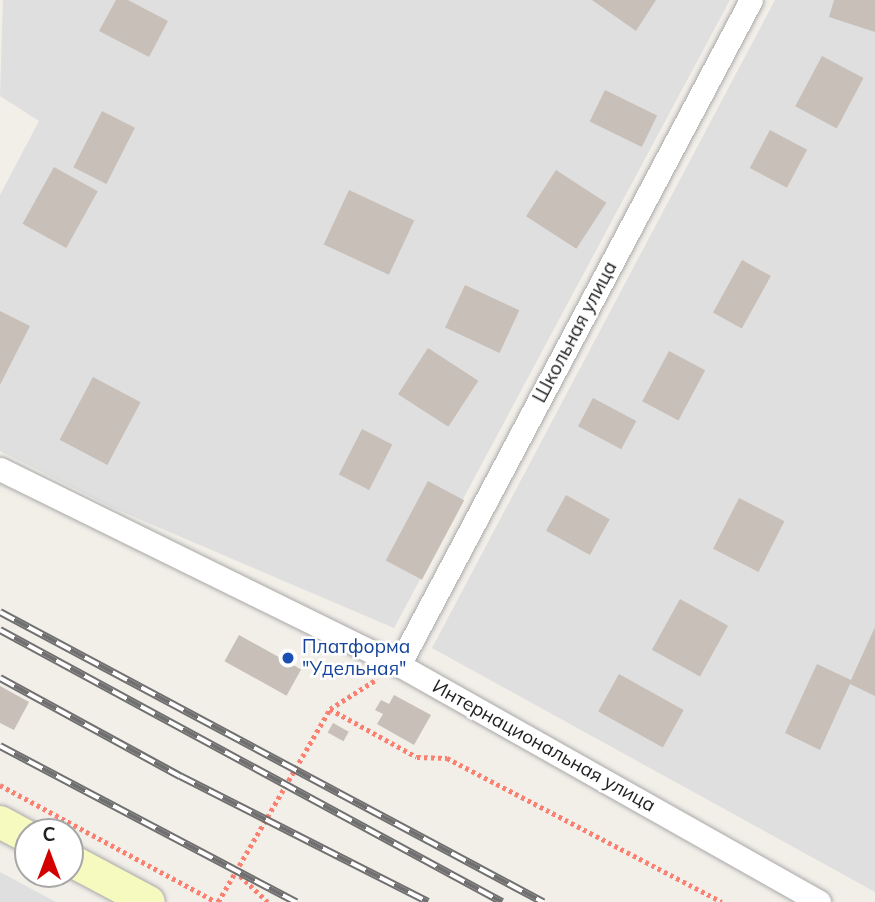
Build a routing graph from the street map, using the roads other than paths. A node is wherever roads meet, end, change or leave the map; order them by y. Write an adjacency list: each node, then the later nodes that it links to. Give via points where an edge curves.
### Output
1 (751, 0): 3 (street, Школьная улица)
2 (0, 469): 3 (street, Интернациональная улица)
3 (399, 665): 6 (street, Интернациональная улица)
4 (84, 867): 5 (main road)
5 (149, 902)
6 (820, 902)

